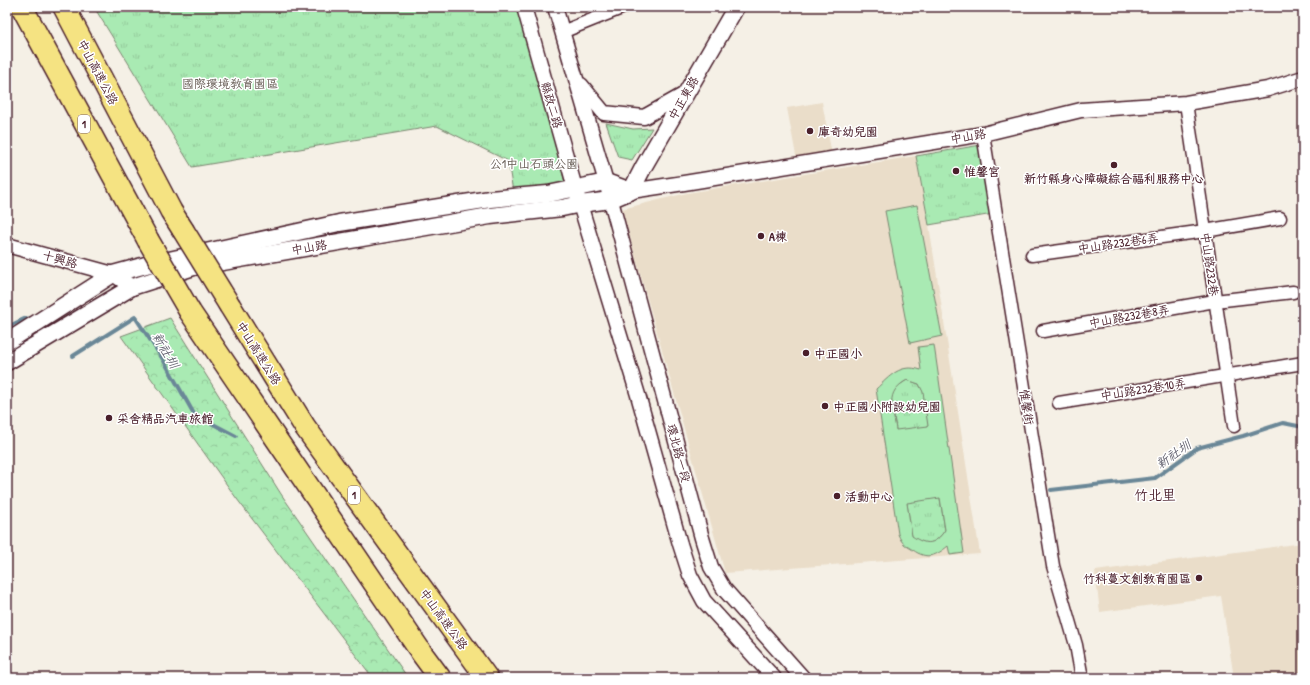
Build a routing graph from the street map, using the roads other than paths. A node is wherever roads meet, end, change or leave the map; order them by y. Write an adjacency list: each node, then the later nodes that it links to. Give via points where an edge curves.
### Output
1 (22, 7): 33 (highway, 1, bridge, via 148,240 190,312)
2 (64, 7): 34 (highway, 中山高速公路 / 1, bridge, via 168,204 305,427)
3 (524, 7): 14 (street, 縣政二路)
4 (555, 7): 7 (street)
5 (624, 7): 7 (street)
6 (736, 7): 10 (main road, 中正東路)
7 (562, 32): 9 (street)
8 (1303, 78): 11 (street, 中山路, via 1268,89)
9 (576, 79): 10 (street, via 604,113 644,117); 13 (street)
10 (686, 94): 15 (main road, 中正東路)
11 (1186, 103): 12 (street, 中山路, via 1081,110); 19 (street, 中山路232巷)
12 (983, 134): 15 (street, 中山路); 37 (street, 惟馨街, via 1053,566 1076,645)
13 (606, 182): 14 (main road, 中山路); 15 (main road, 中山路); 16 (street)
14 (575, 188): 17 (street, 縣政二路); 22 (main road, 中山路, via 340,223)
15 (631, 191): 16 (main road, 中山路)
16 (610, 200): 17 (main road, 中山路); 36 (street, 環北路一段, via 712,567 724,589)
17 (580, 204): 23 (main road, 中山路, via 490,216 194,267); 35 (street, 環北路一段, via 690,575 704,601)
18 (1280, 218): 19 (street, 中山路232巷6弄)
19 (1205, 231): 21 (street, 中山路232巷6弄); 25 (street, 中山路232巷)
20 (7, 245): 22 (street, 十興路)
21 (1032, 255)
22 (113, 274): 23 (street, 十興路); 27 (main road, 中山路)
23 (132, 287): 28 (main road, 中山路)
24 (1293, 292): 25 (street, 中山路232巷8弄)
25 (1215, 301): 26 (street, 中山路232巷8弄); 30 (street, 中山路232巷)
26 (1043, 331)
27 (7, 342)
28 (7, 362)
29 (1303, 362): 30 (street, 中山路232巷10弄)
30 (1226, 376): 31 (street, 中山路232巷10弄); 32 (street, 中山路232巷)
31 (1059, 403)
32 (1234, 426)
33 (440, 678)
34 (487, 678)
35 (774, 678)
36 (803, 678)
37 (1082, 678)

